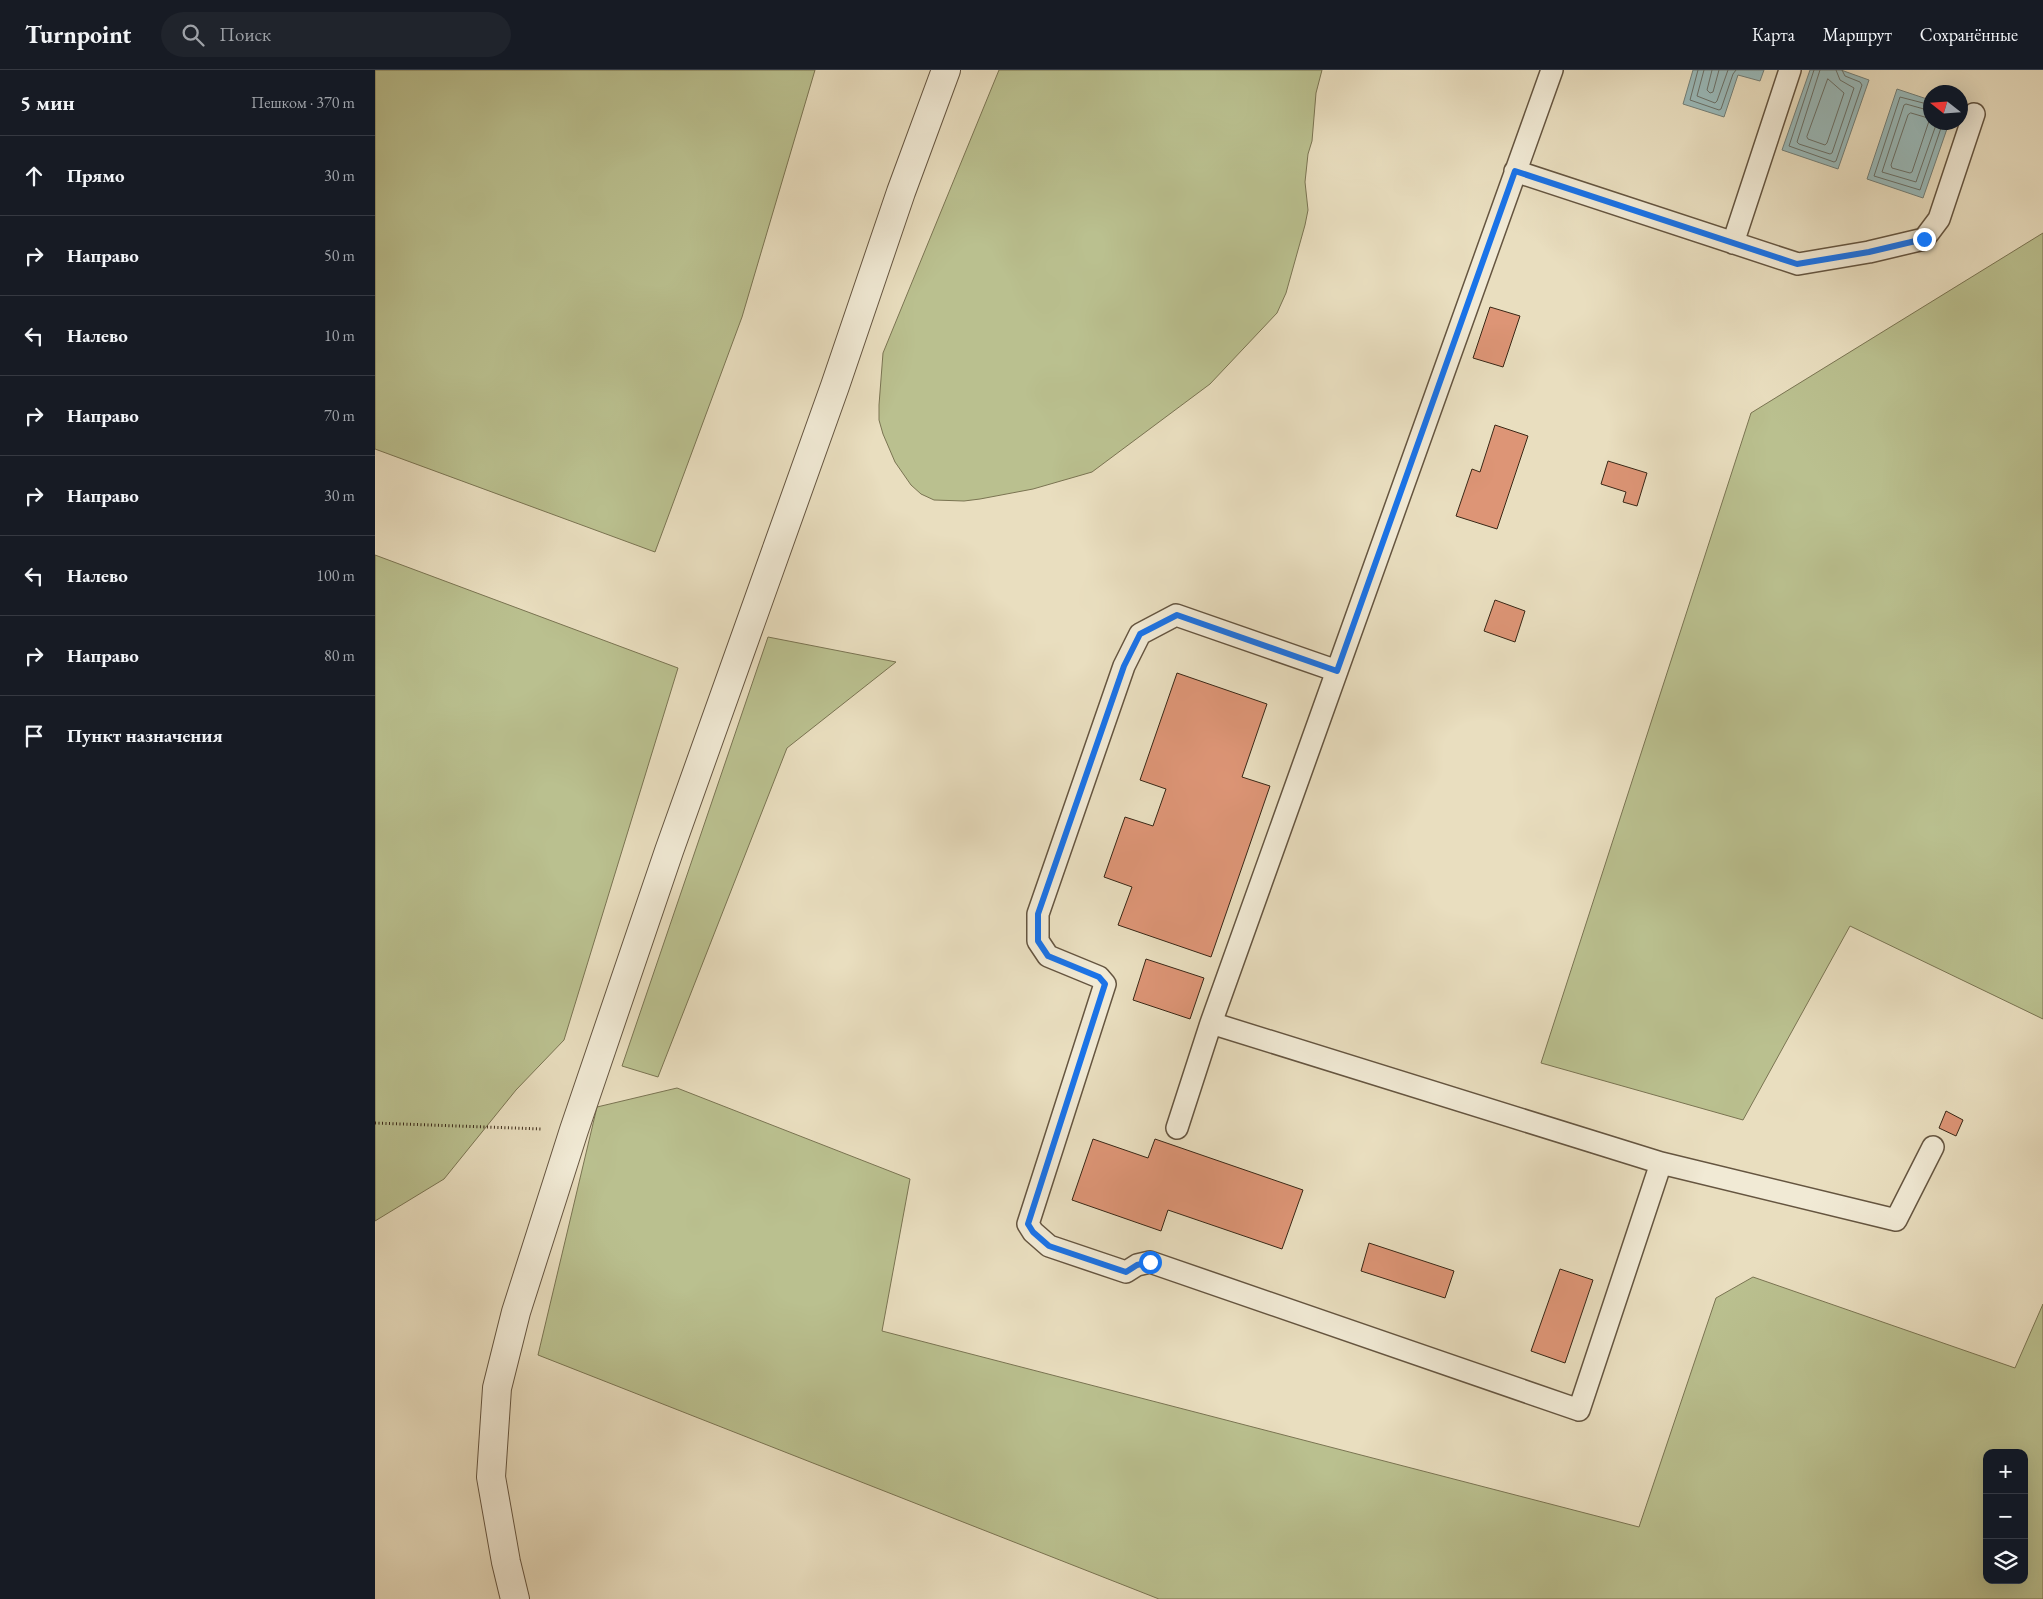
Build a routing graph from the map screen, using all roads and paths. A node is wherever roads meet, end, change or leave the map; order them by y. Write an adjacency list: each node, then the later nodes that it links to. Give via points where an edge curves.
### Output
1 (946, 70): 11 (street, via 669,851)
2 (1552, 70): 5 (lane)
3 (1790, 70): 6 (lane)
4 (1974, 114): 6 (lane, via 1939,219 1924,239 1797,264)
5 (1515, 171): 6 (lane); 7 (lane)
6 (1733, 243)
7 (1337, 671): 8 (lane); 13 (lane, via 1177,615 1140,634 1124,666 1038,914 1038,941 1048,956 1099,977 1105,984 1028,1224 1033,1232 1049,1246 1126,1272 1150,1262 1579,1410)
8 (1211, 1023): 10 (lane); 13 (lane)
9 (375, 1123): 11 (path)
10 (1177, 1128)
11 (574, 1130): 14 (street, via 516,1312 497,1388 491,1477)
12 (1933, 1147): 13 (lane, via 1896,1220)
13 (1661, 1163)
14 (515, 1599)

